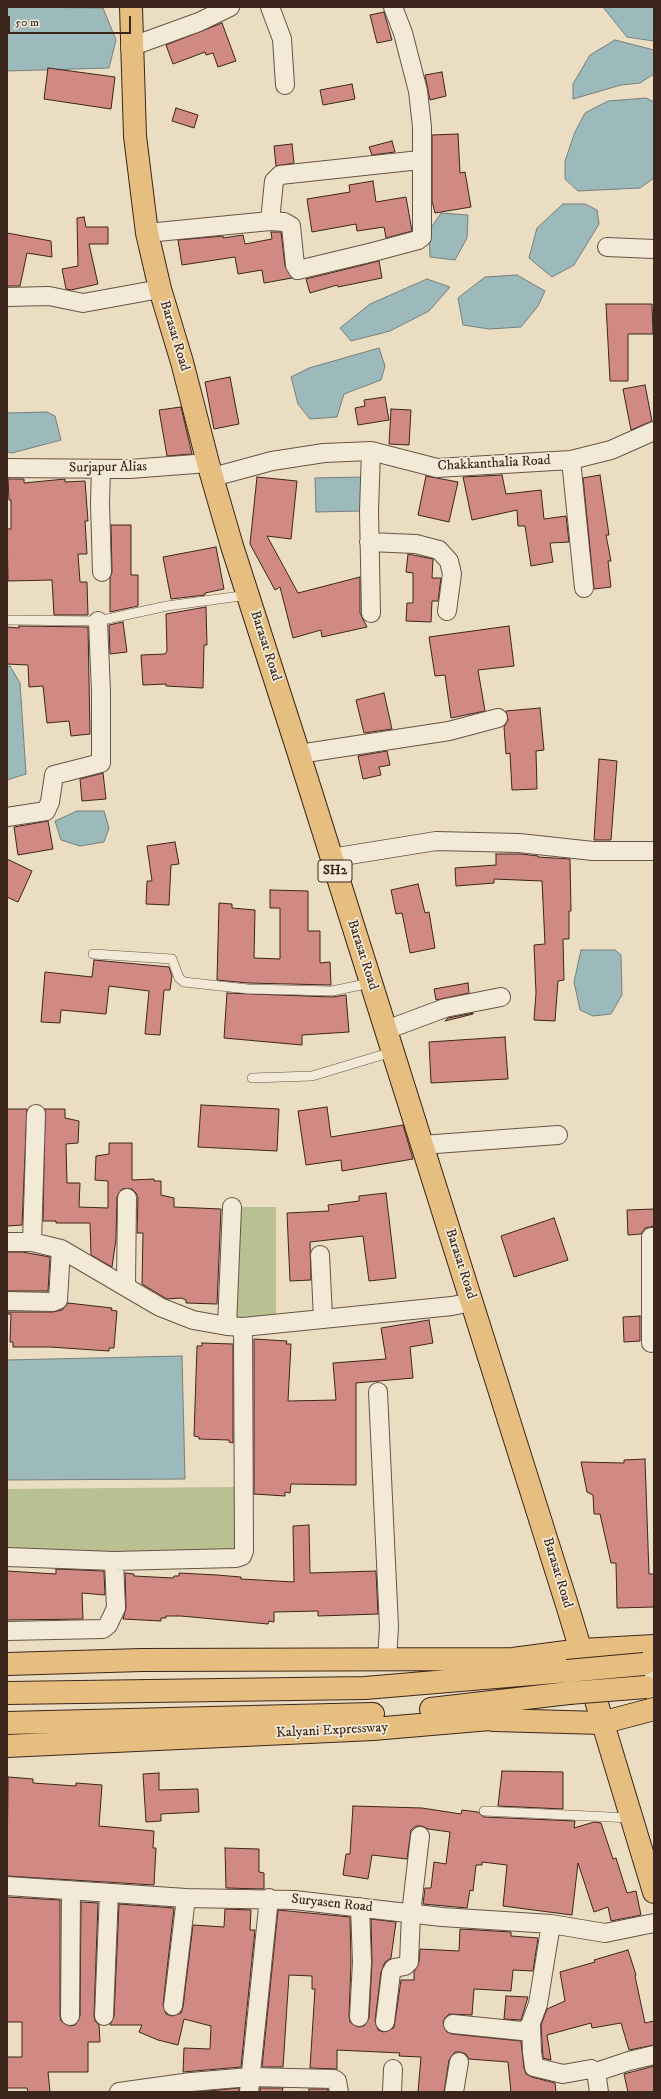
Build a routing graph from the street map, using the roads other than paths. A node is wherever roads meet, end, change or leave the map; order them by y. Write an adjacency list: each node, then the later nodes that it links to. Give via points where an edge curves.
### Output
1 (131, 7): 5 (main road, Barasat Road / SH2)
2 (230, 7): 5 (street, via 199,22)
3 (270, 7): 6 (street, via 282,39)
4 (393, 7): 7 (street, via 418,91 422,128)
5 (130, 47): 9 (main road, Barasat Road / SH2, via 135,136)
6 (285, 85)
7 (420, 160): 8 (street, via 280,175 274,181); 8 (street, via 423,233 418,240 298,270 295,265 291,226 284,222)
8 (270, 221): 9 (street)
9 (147, 233): 12 (main road, Barasat Road / SH2)
10 (606, 247): 11 (street)
11 (654, 249)
12 (160, 289): 13 (street, via 83,303 49,296); 19 (main road, Barasat Road / SH2)
13 (7, 296)
14 (654, 431): 16 (street, Chakkanthalia Road, via 611,450)
15 (371, 452): 16 (street, Chakkanthalia Road, via 437,468); 19 (street, Chakkanthalia Road, via 324,453); 20 (street)
16 (571, 460): 22 (street)
17 (7, 468): 18 (street, Surjapur Alias)
18 (101, 469): 19 (street, Surjapur Alias); 21 (street)
19 (211, 470): 23 (main road, Barasat Road / SH2)
20 (370, 542): 24 (street, via 416,544 439,550 450,561 452,574); 25 (street)
21 (102, 572)
22 (584, 588)
23 (248, 595): 27 (lane, via 168,606); 29 (main road, Barasat Road / SH2)
24 (447, 611)
25 (372, 613)
26 (7, 620): 27 (lane)
27 (98, 621): 30 (street, via 101,763 54,775 50,802 46,810)
28 (498, 718): 29 (street, via 449,731)
29 (299, 754): 32 (main road, Barasat Road / SH2)
30 (7, 817)
31 (654, 851): 32 (street, via 593,851 519,843 436,841)
32 (331, 858): 34 (main road, Barasat Road / SH2)
33 (93, 954): 34 (lane, via 172,959 179,978 184,982 248,989 332,991)
34 (371, 983): 36 (main road, Barasat Road / SH2)
35 (501, 997): 36 (street, via 445,1008)
36 (386, 1030): 37 (main road, Barasat Road / SH2)
37 (392, 1052): 38 (lane, via 312,1076); 41 (main road, Barasat Road / SH2)
38 (252, 1078)
39 (36, 1114): 46 (street)
40 (558, 1135): 41 (street)
41 (422, 1145): 51 (main road, Barasat Road / SH2)
42 (127, 1198): 49 (street)
43 (232, 1207): 53 (street)
44 (654, 1237): 54 (street, via 651,1237)
45 (7, 1242): 46 (street)
46 (32, 1242): 47 (street)
47 (61, 1249): 49 (street); 50 (street, via 58,1300)
48 (320, 1254): 52 (street)
49 (126, 1285): 53 (street, via 160,1307 193,1320)
50 (7, 1301)
51 (471, 1302): 52 (street); 59 (main road, Barasat Road / SH2)
52 (323, 1318): 53 (street)
53 (235, 1327): 57 (street, via 244,1551 242,1556)
54 (651, 1343)
55 (378, 1392): 61 (street, via 389,1620)
56 (7, 1557): 57 (street)
57 (114, 1561): 58 (street, via 116,1608 108,1625 103,1629)
58 (7, 1631)
59 (580, 1650): 60 (main road); 61 (main road, via 513,1659); 67 (main road, Barasat Road / SH2)
60 (651, 1658): 64 (main road, bridge, via 567,1670 365,1688)
61 (387, 1660): 62 (main road, via 142,1660)
62 (7, 1664)
63 (650, 1686): 66 (main road, bridge, via 395,1713)
64 (7, 1693)
65 (654, 1709): 67 (main road, Kalyani Expressway)
66 (7, 1723)
67 (602, 1723): 68 (main road, Kalyani Expressway, via 490,1719 373,1729); 70 (main road, Barasat Road / SH2)
68 (7, 1746)
69 (484, 1811): 70 (lane)
70 (632, 1818): 74 (main road, Barasat Road / SH2)
71 (420, 1836): 79 (street)
72 (7, 1886): 73 (street, Suryasen Road)
73 (71, 1890): 75 (street, Suryasen Road); 83 (street)
74 (654, 1892)
75 (109, 1893): 76 (street, Suryasen Road); 84 (street)
76 (186, 1898): 77 (street, Suryasen Road); 82 (street)
77 (269, 1898): 78 (street, Suryasen Road); 93 (street)
78 (360, 1907): 79 (street, Suryasen Road); 85 (street, via 362,1962)
79 (411, 1914): 81 (street, Suryasen Road); 86 (street, via 409,1962 405,1966 394,1968 391,1972)
80 (654, 1923): 81 (street, Suryasen Road, via 605,1933)
81 (551, 1924): 88 (street, via 538,2004)
82 (173, 2006)
83 (70, 2016)
84 (104, 2016)
85 (359, 2017)
86 (385, 2022)
87 (453, 2024): 88 (street, via 522,2030)
88 (531, 2026): 92 (street, via 534,2067 563,2074 591,2069)
89 (654, 2055): 92 (street)
90 (459, 2062): 97 (street)
91 (393, 2069): 96 (street)
92 (596, 2072): 98 (street)
93 (250, 2084): 94 (street, via 191,2082); 95 (street, via 334,2079 338,2081)
94 (118, 2092)
95 (339, 2092)
96 (392, 2092)
97 (454, 2092)
98 (599, 2092)

